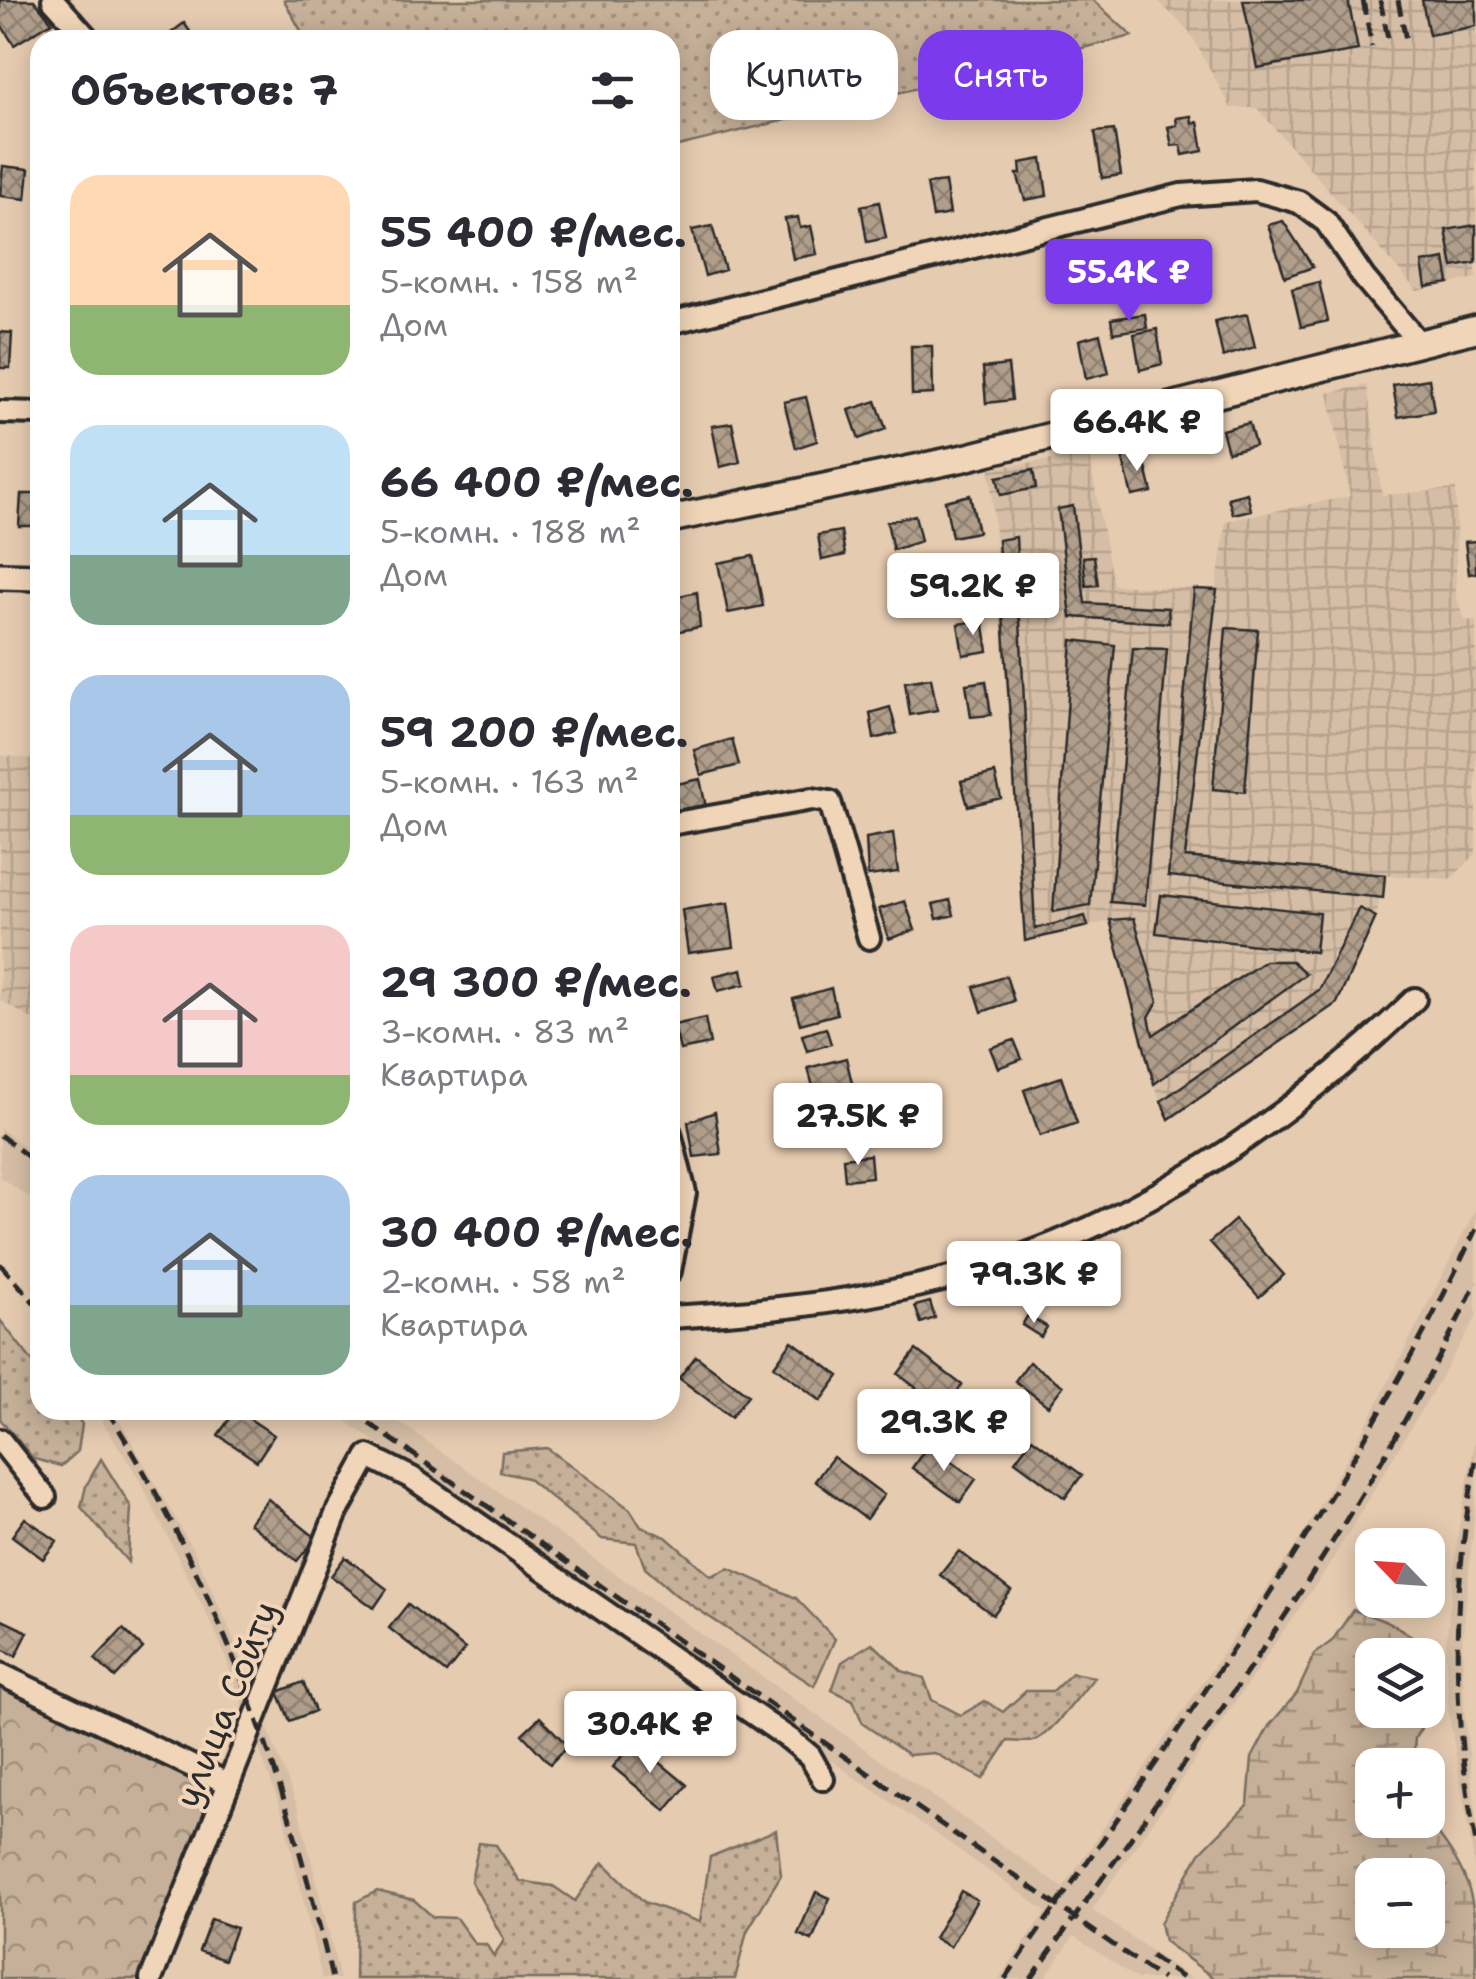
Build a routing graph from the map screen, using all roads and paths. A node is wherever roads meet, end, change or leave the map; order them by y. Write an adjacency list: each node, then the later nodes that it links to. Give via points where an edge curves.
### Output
1 (53, 0): 2 (street)
2 (80, 30)
3 (680, 320): 5 (street, via 1182,195 1256,190 1299,202 1326,222)
4 (1476, 329): 5 (main road)
5 (1419, 344): 8 (main road, via 964,458)
6 (0, 412): 7 (street)
7 (30, 413)
8 (680, 517)
9 (0, 576): 10 (main road)
10 (30, 577)
11 (680, 822): 12 (street, via 812,799 830,802)
12 (868, 938)
13 (1416, 999): 16 (street, via 1346,1066 1278,1118 1157,1192 1021,1256 868,1295)
14 (680, 1173): 15 (street)
15 (680, 1219)
16 (680, 1316)
17 (0, 1440): 18 (street)
18 (45, 1496)
19 (0, 1674): 21 (street)
20 (822, 1779): 21 (street, улица Сойту, via 791,1740 412,1478 368,1456 337,1512)
21 (229, 1784): 22 (street, улица Сойту)
22 (150, 1979)

